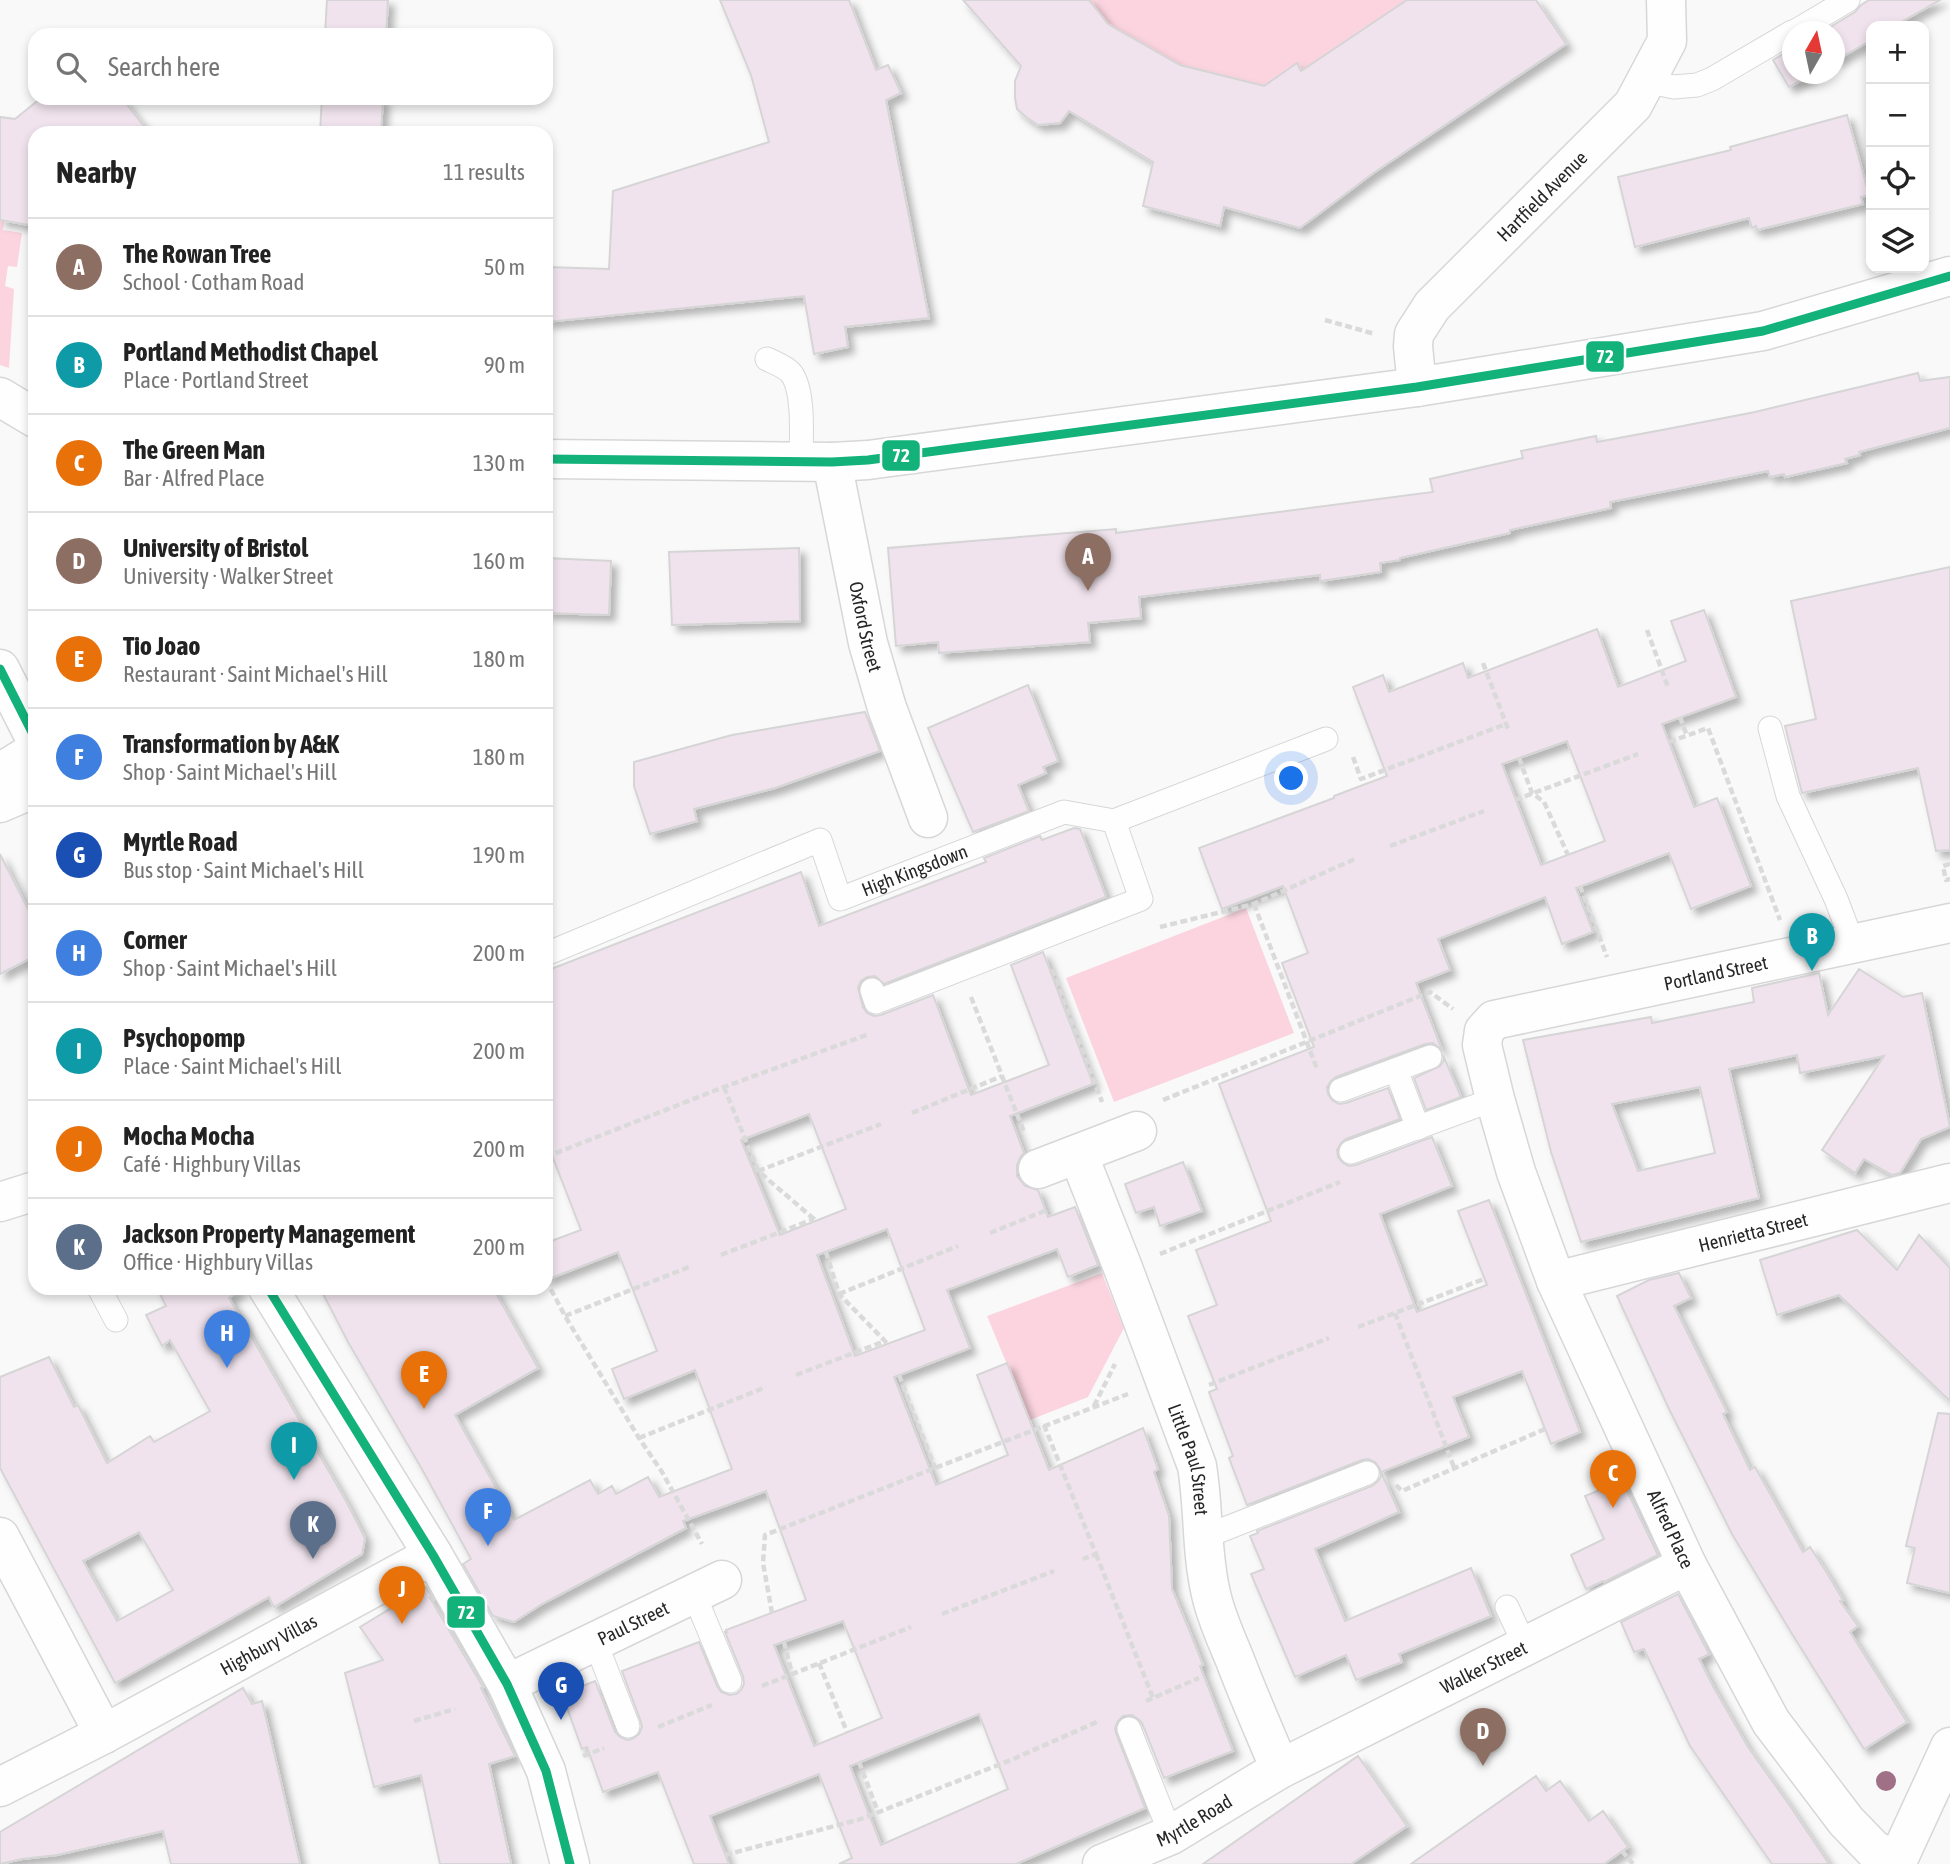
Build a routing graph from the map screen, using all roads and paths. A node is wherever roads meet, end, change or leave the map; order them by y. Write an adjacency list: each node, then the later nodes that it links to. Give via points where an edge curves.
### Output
1 (1666, 0): 5 (street, Hartfield Avenue, via 1667,41)
2 (1848, 0): 3 (lane)
3 (1812, 21)
4 (1782, 38): 5 (lane, via 1697,85 1674,87)
5 (1646, 81): 8 (street, Hartfield Avenue, via 1633,105 1432,306 1414,334)
6 (1950, 276): 10 (street, via 1763,331)
7 (1325, 320): 8 (path)
8 (1413, 346): 10 (street, Hartfield Avenue)
9 (768, 359): 16 (lane, via 792,374)
10 (1417, 387): 16 (street, via 881,458)
11 (0, 397): 12 (street)
12 (28, 414)
13 (28, 419): 14 (street)
14 (0, 424)
15 (553, 459): 16 (street)
16 (817, 462): 34 (street, Oxford Street)
17 (1647, 630): 20 (path)
18 (1483, 663): 25 (path, via 1507,727 1361,779 1353,757 1335,764)
19 (0, 669): 22 (street)
20 (1668, 687)
21 (1680, 718): 24 (path)
22 (28, 724)
23 (1770, 728): 47 (lane, via 1788,796)
24 (1687, 736): 26 (path); 49 (path, via 1708,727)
25 (1326, 739): 37 (lane)
26 (1669, 742)
27 (1638, 754): 32 (path)
28 (28, 755): 30 (street)
29 (1519, 758): 32 (path)
30 (0, 773)
31 (28, 791): 35 (street)
32 (1532, 793): 33 (path); 39 (path, via 1544,802)
33 (1515, 800)
34 (909, 801)
35 (0, 803)
36 (1484, 811): 38 (path)
37 (1114, 821): 48 (lane, High Kingsdown, via 1064,812 843,907 820,840); 51 (lane, via 1141,899 876,1002)
38 (1390, 846)
39 (1568, 855)
40 (1357, 858): 44 (path)
41 (1950, 864): 42 (path, via 1943,866)
42 (1947, 880)
43 (1580, 886): 53 (path)
44 (1254, 904): 46 (path); 56 (path)
45 (1950, 923): 47 (street, Portland Street)
46 (1152, 929)
47 (1853, 944): 49 (street, Portland Street)
48 (553, 951)
49 (1794, 957): 53 (street, Portland Street)
50 (1041, 971): 64 (path, via 1053,967)
51 (872, 990)
52 (982, 992): 59 (path, via 971,996)
53 (1620, 994): 55 (street, Portland Street, via 1494,1020)
54 (880, 1030): 61 (path)
55 (1484, 1031): 56 (path, via 1430,992); 63 (street, Alfred Place, via 1482,1045)
56 (1306, 1042): 60 (path); 66 (path)
57 (1430, 1057): 58 (lane)
58 (1396, 1070): 62 (lane); 68 (lane)
59 (1002, 1076): 65 (path); 72 (path)
60 (1321, 1079)
61 (724, 1087): 70 (path); 73 (path)
62 (1341, 1090)
63 (1495, 1099): 68 (lane); 85 (street, Alfred Place)
64 (1105, 1109)
65 (912, 1113)
66 (1146, 1117): 71 (street)
67 (881, 1124): 73 (path)
68 (1418, 1128): 69 (lane)
69 (1351, 1152): 83 (path, via 1360,1174)
70 (553, 1154)
71 (1078, 1154): 72 (street); 76 (street, Little Paul Street)
72 (1038, 1170)
73 (758, 1171): 81 (path, via 815,1220)
74 (1950, 1184): 85 (street, Henrietta Street)
75 (28, 1193): 77 (street)
76 (1093, 1193): 78 (path); 83 (street, Little Paul Street)
77 (0, 1202)
78 (989, 1233)
79 (958, 1246): 87 (path)
80 (826, 1252): 87 (path)
81 (721, 1255)
82 (689, 1267): 91 (path)
83 (1123, 1268): 98 (street, Little Paul Street)
84 (1484, 1279): 90 (path)
85 (1556, 1281): 110 (street, Alfred Place)
86 (553, 1293): 91 (path)
87 (839, 1294): 95 (path, via 886,1343)
88 (103, 1295): 92 (lane)
89 (272, 1295): 108 (street)
90 (1395, 1313): 93 (path); 103 (path)
91 (565, 1316): 101 (path)
92 (116, 1320)
93 (1358, 1327)
94 (1329, 1338): 98 (path)
95 (796, 1375)
96 (900, 1375): 102 (path)
97 (766, 1387): 101 (path)
98 (1169, 1390): 99 (path); 106 (street, Little Paul Street, via 1197,1466)
99 (1044, 1425): 102 (path); 107 (path)
100 (1545, 1429): 103 (path)
101 (639, 1438): 112 (path, via 662,1472)
102 (935, 1468): 114 (path, via 765,1535 763,1563)
103 (1455, 1470): 104 (path, via 1402,1492 1381,1467)
104 (1367, 1473): 106 (lane)
105 (0, 1537): 132 (street)
106 (1204, 1537): 119 (street, Little Paul Street, via 1211,1597)
107 (1096, 1554): 109 (path); 124 (path)
108 (433, 1555): 123 (street); 132 (street, Highbury Villas)
109 (1083, 1559)
110 (1687, 1565): 118 (street, Walker Street); 144 (street, Alfred Place, via 1770,1722 1846,1821 1873,1849)
111 (1054, 1571): 115 (path)
112 (708, 1587): 116 (street, Paul Street); 122 (lane)
113 (1507, 1607): 118 (lane)
114 (772, 1613)
115 (942, 1614)
116 (595, 1641): 123 (street, Paul Street); 129 (lane)
117 (784, 1642): 121 (path)
118 (1525, 1646): 135 (street, Walker Street)
119 (1236, 1662): 124 (path); 135 (street, Little Paul Street)
120 (819, 1663): 131 (path)
121 (792, 1674)
122 (730, 1681)
123 (507, 1684): 141 (street, via 547,1770)
124 (1153, 1698): 125 (path)
125 (1141, 1703)
126 (455, 1709): 128 (path)
127 (1105, 1718): 137 (path)
128 (414, 1721)
129 (628, 1726)
130 (1129, 1729): 138 (lane)
131 (847, 1732)
132 (104, 1734): 136 (street, Highbury Villas)
133 (1950, 1747): 144 (street)
134 (859, 1762): 137 (path)
135 (1280, 1769): 138 (street, Myrtle Road)
136 (0, 1787)
137 (878, 1812): 140 (path)
138 (1171, 1835): 142 (street, Myrtle Road)
139 (1622, 1851): 143 (path)
140 (725, 1855)
141 (570, 1864)
142 (1102, 1864)
143 (1633, 1864)
144 (1896, 1864)

